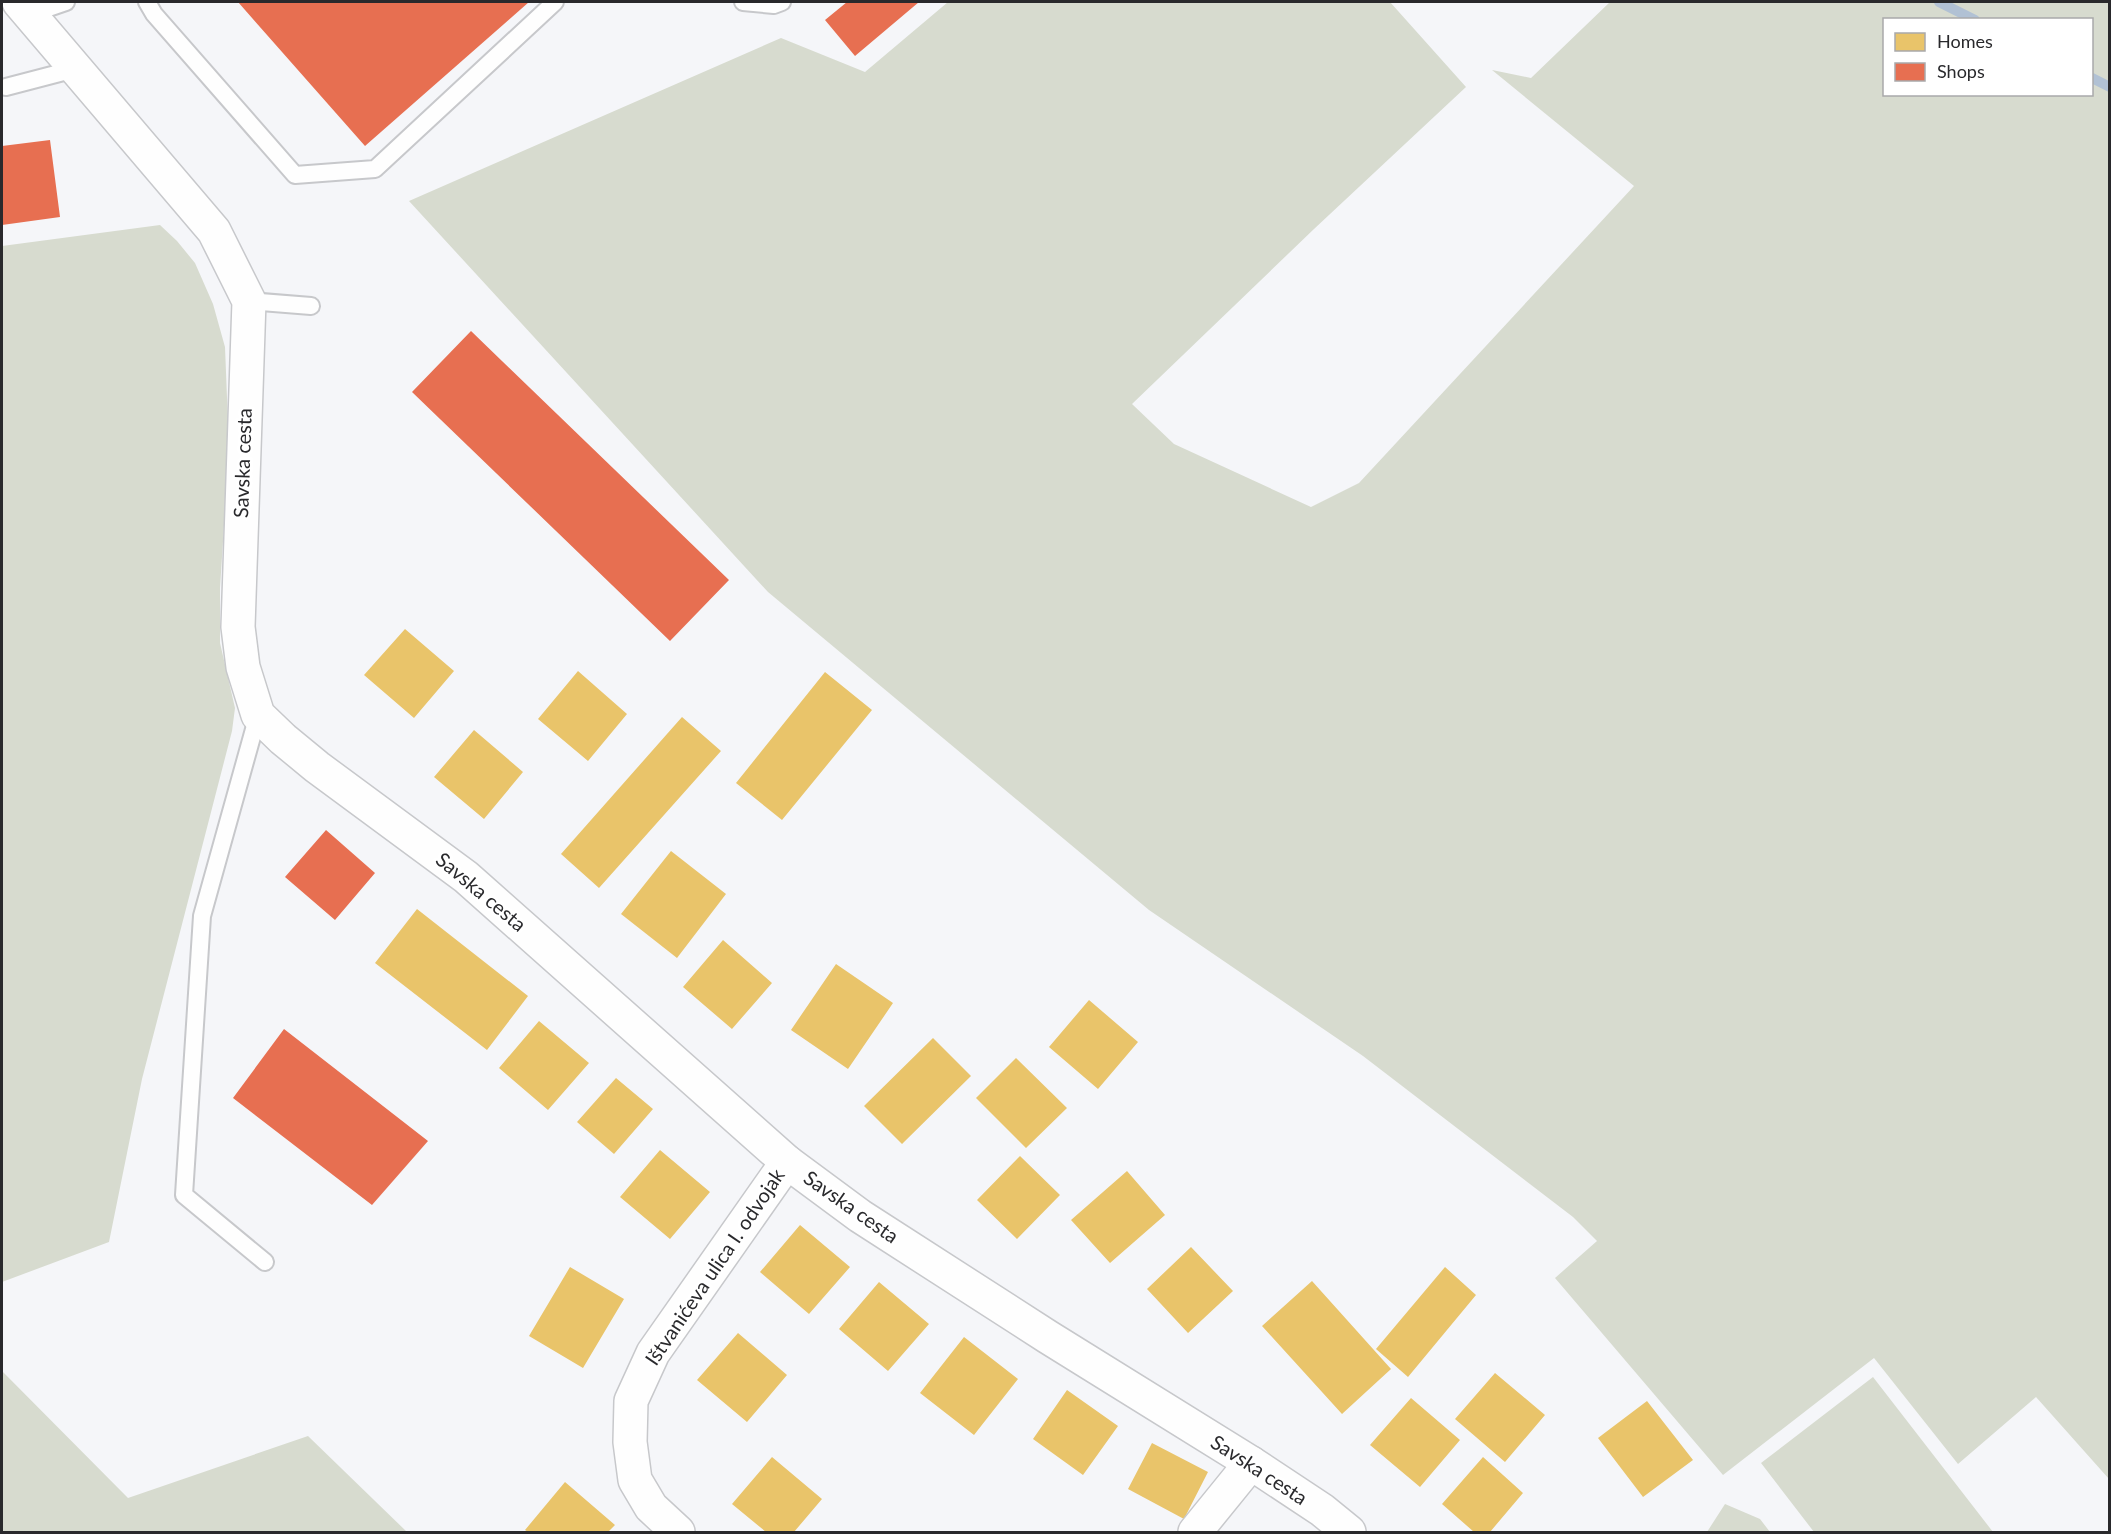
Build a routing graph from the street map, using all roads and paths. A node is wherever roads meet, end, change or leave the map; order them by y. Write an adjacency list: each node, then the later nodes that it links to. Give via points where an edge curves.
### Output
1 (66, 2): 6 (lane)
2 (147, 2): 3 (lane, via 295,175 375,170)
3 (555, 2)
4 (743, 2): 5 (lane)
5 (782, 2)
6 (25, 8): 7 (street, Savska cesta)
7 (75, 69): 8 (lane); 9 (street, Savska cesta, via 214,231)
8 (6, 87)
9 (249, 301): 10 (lane); 11 (street, Savska cesta, via 238,627 243,668)
10 (311, 306)
11 (258, 716): 12 (street, Savska cesta, via 317,767 466,877); 13 (lane, via 202,916 184,1195)
12 (787, 1162): 14 (street, Savska cesta, via 860,1216); 15 (street, Ištvanićeva ulica I. odvojak, via 653,1353 631,1401 634,1480 651,1507)
13 (265, 1262)
14 (1251, 1463): 16 (street); 17 (street, Savska cesta, via 1322,1510)
15 (678, 1533)
16 (1195, 1533)
17 (1349, 1533)

